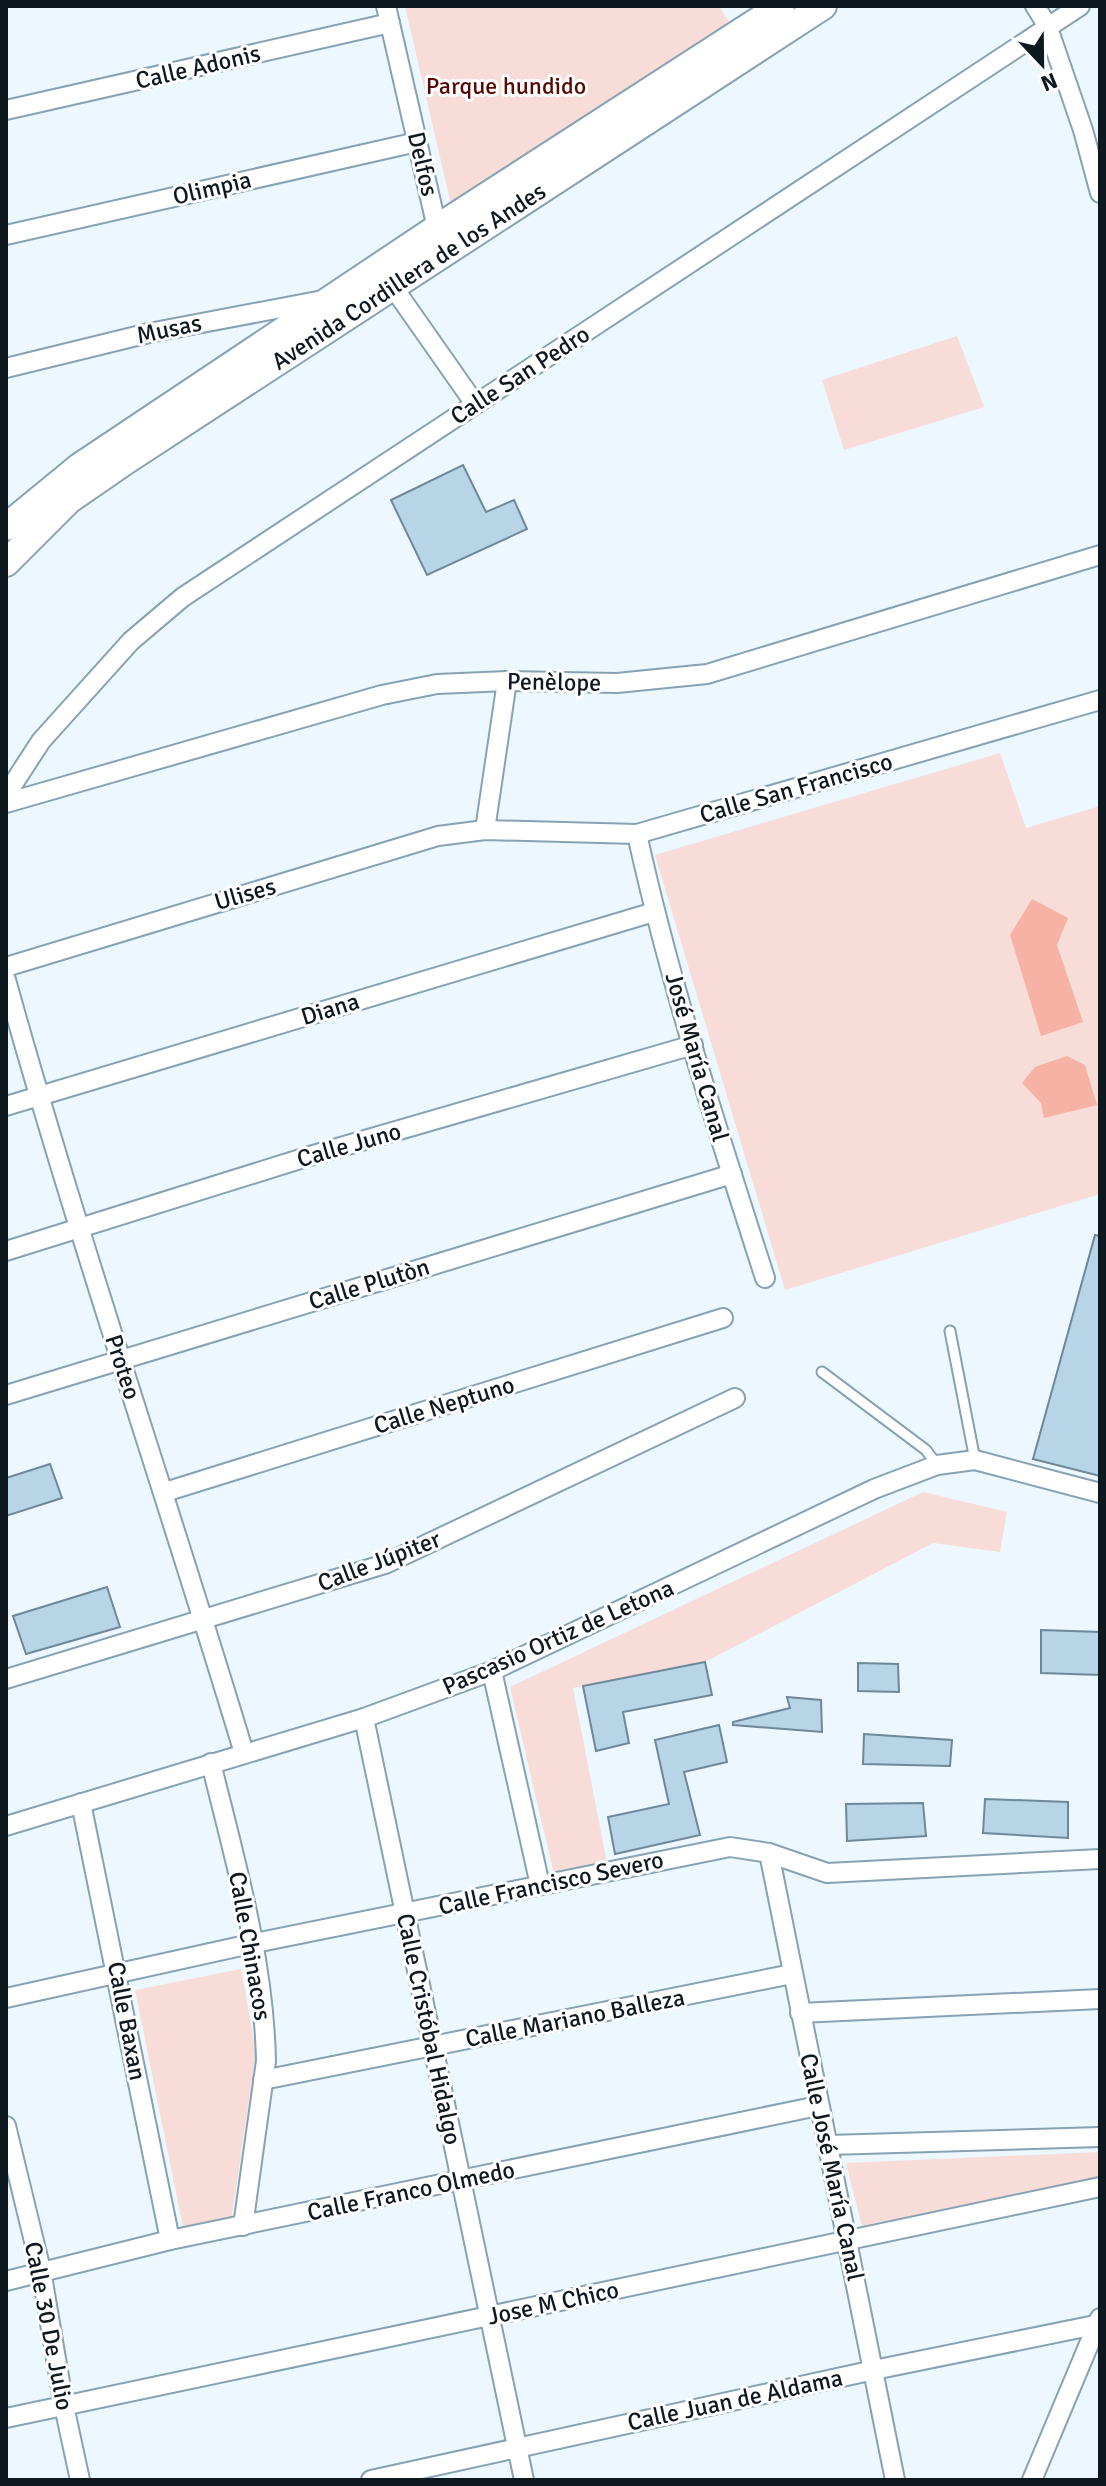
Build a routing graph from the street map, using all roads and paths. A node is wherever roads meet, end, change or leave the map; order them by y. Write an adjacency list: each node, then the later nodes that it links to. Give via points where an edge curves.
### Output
1 (781, 6): 11 (street, Avenida Cordillera de los Andes)
2 (823, 6): 13 (street, Avenida Cordillera de los Andes)
3 (1035, 6): 6 (street)
4 (1080, 6): 6 (street, Calle San Pedro)
5 (388, 14): 7 (street, Calle Adonis); 9 (street, Delfos)
6 (1047, 25): 8 (street); 16 (street, Calle San Pedro)
7 (6, 110)
8 (1091, 128): 10 (street)
9 (417, 142): 11 (street, Delfos); 12 (street, Olimpia)
10 (1100, 193)
11 (437, 228): 14 (street, Avenida Cordillera de los Andes)
12 (6, 235)
13 (393, 287): 16 (street); 19 (street, Avenida Cordillera de los Andes, via 69,500)
14 (333, 298): 15 (street, Musas, via 149,333); 17 (street, Avenida Cordillera de los Andes, via 79,467)
15 (6, 368)
16 (475, 404): 22 (street, Calle San Pedro, via 155,618 41,741)
17 (6, 527)
18 (1100, 555): 20 (street, Penèlope, via 707,674 617,683)
19 (6, 563)
20 (507, 681): 23 (street, Penèlope, via 437,684 382,695); 24 (street)
21 (1100, 700): 25 (street, Calle San Francisco)
22 (6, 795)
23 (6, 803)
24 (485, 830): 25 (street, Calle San Francisco); 27 (street, Ulises, via 438,836)
25 (637, 834): 26 (street, José María Canal)
26 (654, 912): 29 (street, José María Canal); 30 (street, Diana)
27 (6, 967)
28 (6, 980): 30 (street, Proteo)
29 (693, 1045): 32 (street, José María Canal); 33 (street, Calle Juno)
30 (38, 1096): 31 (street, Diana); 33 (street, Proteo)
31 (6, 1106)
32 (732, 1174): 35 (street, José María Canal); 38 (street, Calle Plutòn)
33 (79, 1228): 34 (street, Calle Juno); 38 (street, Proteo)
34 (6, 1251)
35 (765, 1278)
36 (723, 1318): 44 (street, Calle Neptuno)
37 (950, 1331): 42 (lane)
38 (121, 1359): 40 (street, Calle Plutòn); 44 (street, Proteo)
39 (822, 1372): 43 (lane, via 926,1450)
40 (6, 1395)
41 (735, 1398): 46 (street, Calle Júpiter, via 385,1564)
42 (975, 1460): 43 (street, Pascasio Ortiz de Letona); 45 (street, Pascasio Ortiz de Letona)
43 (937, 1465): 47 (street, Pascasio Ortiz de Letona, via 874,1489)
44 (165, 1492): 46 (street, Proteo)
45 (1100, 1493)
46 (204, 1620): 48 (street, Calle Júpiter); 50 (street, Proteo)
47 (492, 1671): 49 (street, Pascasio Ortiz de Letona); 56 (street)
48 (6, 1679)
49 (364, 1718): 50 (street, Pascasio Ortiz de Letona); 57 (street, Calle Cristóbal Hidalgo)
50 (244, 1753): 51 (street, Pascasio Ortiz de Letona)
51 (211, 1763): 52 (street, Pascasio Ortiz de Letona); 58 (street, Calle Chinacos)
52 (81, 1803): 53 (street, Pascasio Ortiz de Letona); 59 (street, Calle Baxan)
53 (6, 1826)
54 (769, 1853): 55 (street, Calle Francisco Severo, via 827,1873); 56 (street, Calle Francisco Severo, via 730,1847); 60 (street, Calle José María Canal)
55 (1100, 1859)
56 (540, 1885): 57 (street, Calle Francisco Severo)
57 (405, 1914): 58 (street, Calle Francisco Severo); 64 (street, Calle Cristóbal Hidalgo)
58 (255, 1943): 59 (street, Calle Francisco Severo); 65 (street, Calle Chinacos, via 266,2034)
59 (118, 1974): 61 (street, Calle Francisco Severo); 74 (street, Calle Baxan)
60 (792, 1974): 63 (street, Calle José María Canal); 64 (street, Calle Mariano Balleza)
61 (6, 1998)
62 (1100, 1999): 63 (street)
63 (800, 2013): 66 (street, Calle José María Canal)
64 (434, 2046): 65 (street, Calle Mariano Balleza); 70 (street, Calle Cristóbal Hidalgo)
65 (263, 2080): 72 (street, Calle Chinacos)
66 (818, 2106): 69 (street, Calle José María Canal); 70 (street, Calle Franco Olmedo)
67 (7, 2136): 75 (street, Calle 30 De Julio)
68 (1100, 2137): 69 (street)
69 (828, 2145): 73 (street, Calle José María Canal)
70 (461, 2180): 72 (street, Calle Franco Olmedo); 77 (street, Calle Cristóbal Hidalgo)
71 (1100, 2187): 73 (street, Jose M Chico)
72 (243, 2226): 74 (street, Calle Franco Olmedo)
73 (847, 2239): 77 (street, Jose M Chico); 79 (street, Calle José María Canal)
74 (170, 2240): 75 (street, Calle Franco Olmedo)
75 (41, 2270): 76 (street, Calle Franco Olmedo); 80 (street, Calle 30 De Julio)
76 (6, 2281)
77 (492, 2316): 80 (street, Jose M Chico); 82 (street, Calle Cristóbal Hidalgo)
78 (1099, 2322): 79 (street, Calle Juan de Aldama); 87 (street)
79 (874, 2370): 82 (street, Calle Juan de Aldama); 86 (street, Calle José María Canal)
80 (64, 2406): 81 (street, Jose M Chico); 83 (street, Calle 30 De Julio)
81 (6, 2418)
82 (518, 2447): 84 (street, Calle Juan de Aldama); 85 (street, Calle Cristóbal Hidalgo)
83 (80, 2480)
84 (371, 2480)
85 (524, 2480)
86 (895, 2480)
87 (1032, 2480)

